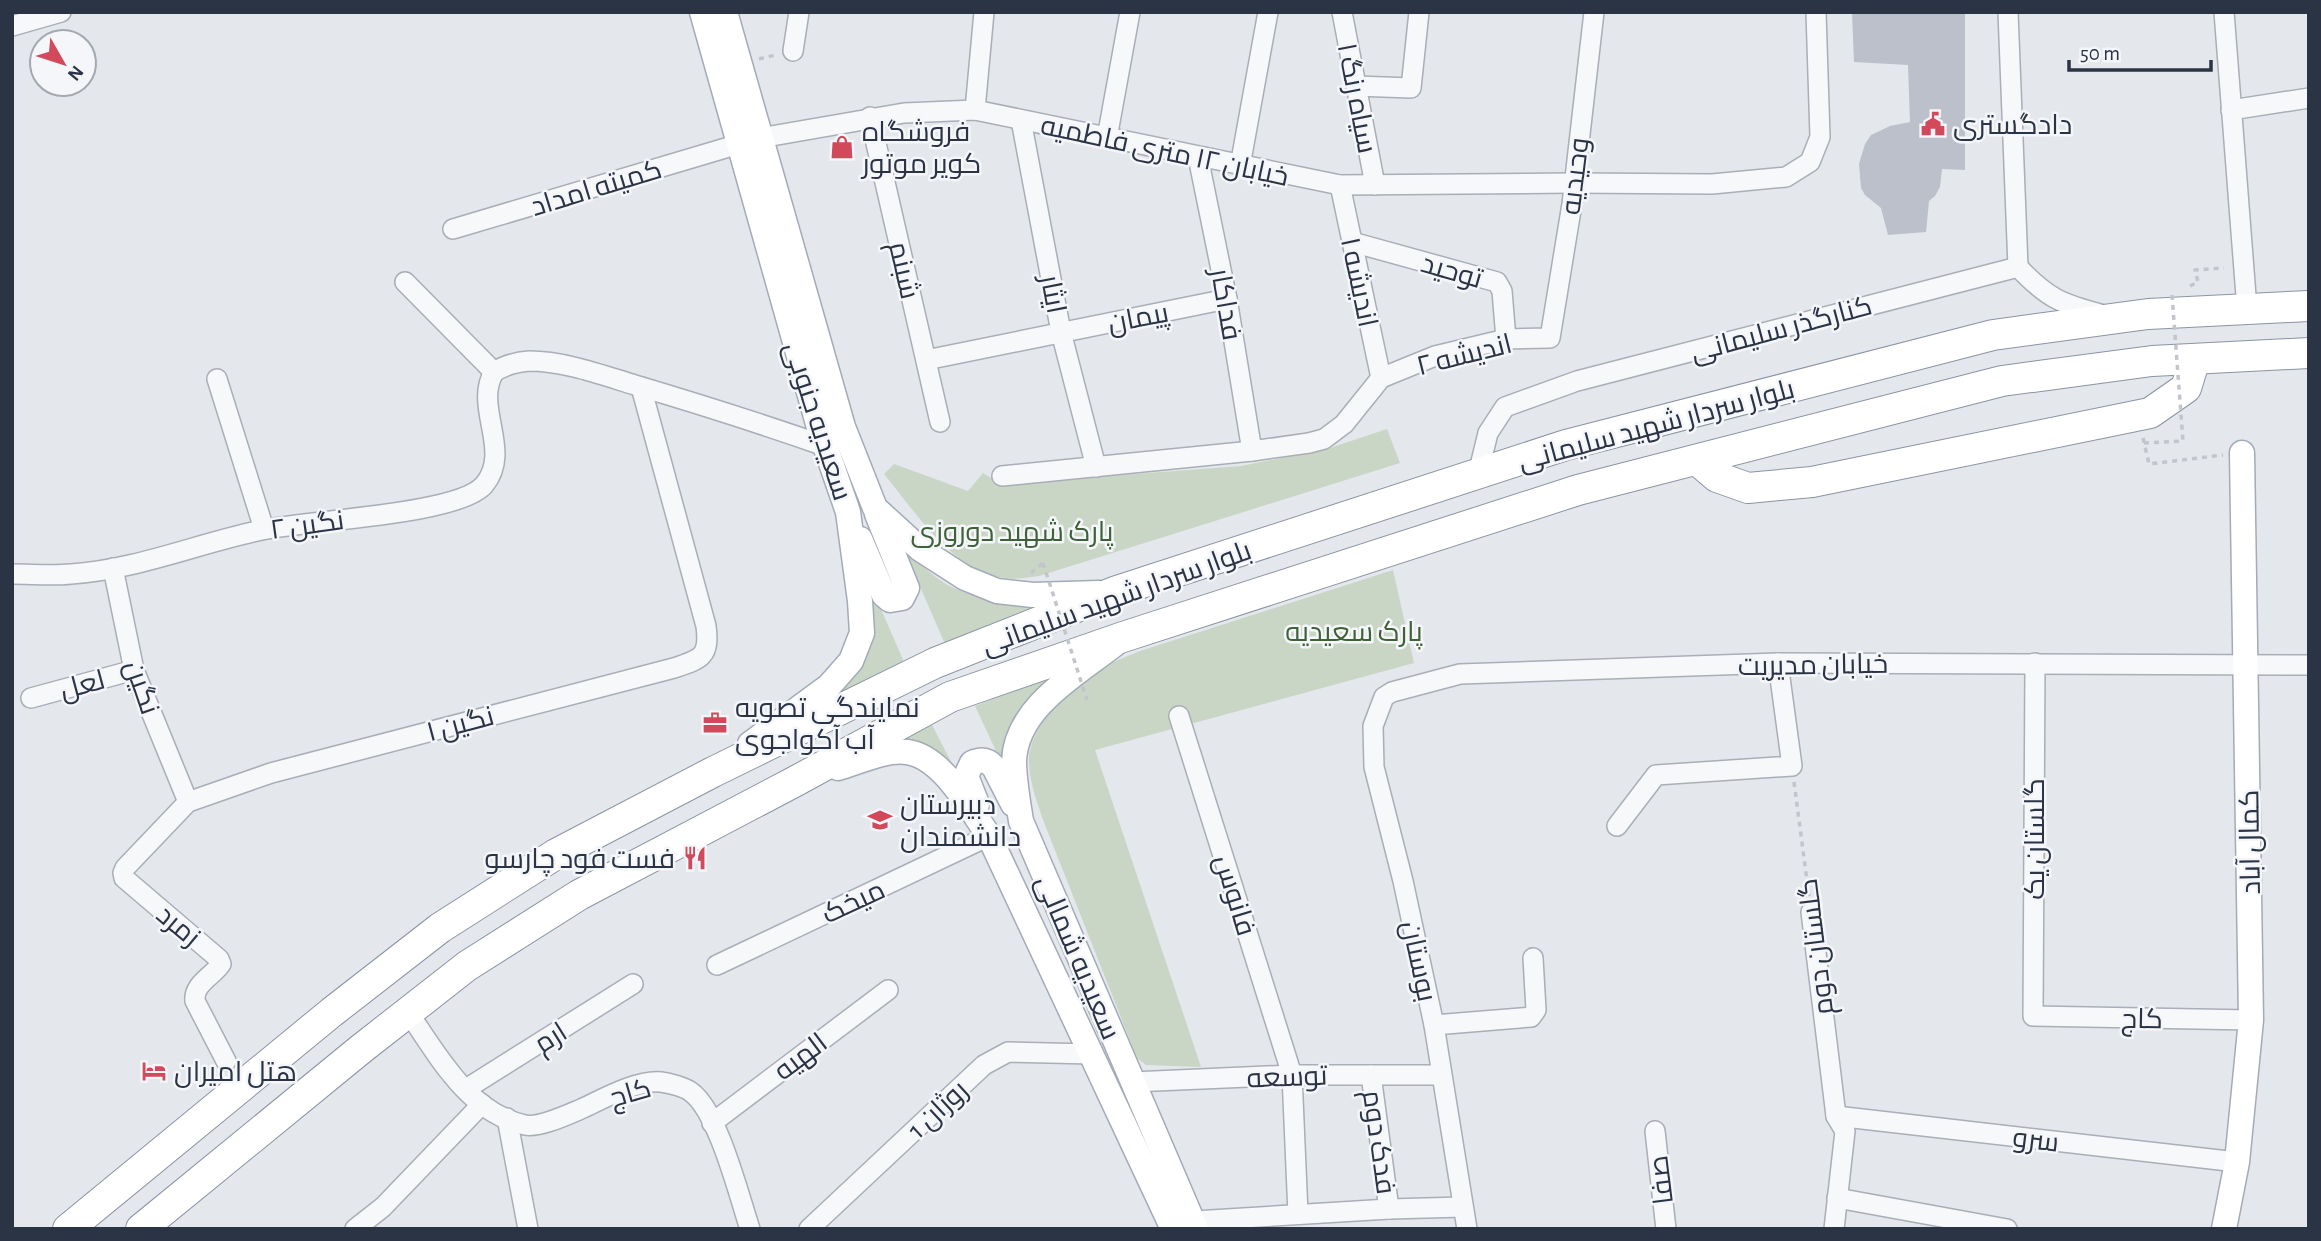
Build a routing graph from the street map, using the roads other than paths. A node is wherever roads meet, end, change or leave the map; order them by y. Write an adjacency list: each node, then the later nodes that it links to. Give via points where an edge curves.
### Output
1 (61, 12): 14 (street)
2 (702, 12): 23 (main road, سعیدیه جنوبی)
3 (726, 12): 23 (main road, سعیدیه جنوبی, via 740,63)
4 (799, 12): 15 (street)
5 (984, 12): 18 (street)
6 (1130, 12): 22 (street)
7 (1268, 12): 25 (street)
8 (1342, 12): 16 (street, سیاه رنگ ۱)
9 (1419, 12): 16 (street, via 1411,88)
10 (1594, 12): 26 (street, وحیدیه)
11 (1816, 12): 26 (street, خیابان ۱۲ متری فاطمیه, via 1820,137 1810,162 1786,177 1712,184)
12 (2008, 12): 31 (street)
13 (2224, 12): 19 (street)
14 (12, 26)
15 (793, 51)
16 (1356, 86): 28 (street, سیاه رنگ ۱)
17 (2309, 98): 19 (street)
18 (975, 110): 20 (street, خیابان ۱۲ متری فاطمیه); 21 (street, خیابان ۱۲ متری فاطمیه)
19 (2231, 110): 35 (street)
20 (870, 117): 23 (street, خیابان ۱۲ متری فاطمیه); 43 (street, شبنم)
21 (1021, 120): 22 (street, خیابان ۱۲ متری فاطمیه); 37 (street, ایثار)
22 (1107, 138): 24 (street, خیابان ۱۲ متری فاطمیه)
23 (750, 141): 29 (street, کمیته امداد); 52 (main road, سعیدیه جنوبی); 59 (main road, سعیدیه جنوبی, via 843,427)
24 (1198, 157): 25 (street, خیابان ۱۲ متری فاطمیه); 33 (street, فداکار)
25 (1240, 166): 27 (street, خیابان ۱۲ متری فاطمیه)
26 (1573, 183): 28 (street, خیابان ۱۲ متری فاطمیه); 38 (street, وحیدیه)
27 (1340, 185): 28 (street, خیابان ۱۲ متری فاطمیه); 30 (street, اندیشه ۱)
28 (1375, 185)
29 (453, 229)
30 (1352, 242): 39 (street, توحید, via 1497,282 1502,291); 47 (street, اندیشه ۱)
31 (2018, 267): 36 (street, via 2052,298); 57 (street, کنارگذر سلیمانی, via 1577,381 1505,408 1488,433)
32 (405, 282): 44 (street)
33 (1227, 299): 37 (street, پیمان); 53 (street, فداکار)
34 (2309, 306): 35 (highway, بلوار سردار شهید سلیمانی)
35 (2247, 309): 36 (highway, بلوار سردار شهید سلیمانی)
36 (2116, 319): 41 (highway, بلوار سردار شهید سلیمانی, via 1993,335)
37 (1060, 332): 43 (street, پیمان); 56 (street, ایثار)
38 (1550, 338): 39 (street, اندیشه ۲)
39 (1506, 339): 47 (street, اندیشه ۲, via 1435,356)
40 (2309, 353): 42 (highway, بلوار سردار شهید سلیمانی)
41 (1921, 354): 45 (highway, بلوار سردار شهید سلیمانی); 49 (highway, via 1915,370 1924,383)
42 (2195, 359): 49 (highway, بلوار سردار شهید سلیمانی, via 2002,381); 55 (highway, via 2186,388 2150,413 2142,429 1812,482 1748,488 1717,477)
43 (926, 360): 50 (street, شبنم)
44 (494, 372): 48 (street, via 531,361); 61 (street, نگین ۲, via 489,395 496,461 482,488 436,506)
45 (1829, 377): 51 (highway, via 1850,394); 57 (highway, بلوار سردار شهید سلیمانی, via 1566,445)
46 (217, 379): 61 (street)
47 (1381, 379): 53 (street, via 1344,424 1324,439)
48 (641, 387): 52 (street); 76 (street, نگین ۱, via 706,626 707,647 702,656 271,772)
49 (1948, 395): 51 (highway, بلوار سردار شهید سلیمانی)
50 (940, 422)
51 (1843, 422): 55 (highway, بلوار سردار شهید سلیمانی)
52 (825, 446): 60 (main road, سعیدیه جنوبی)
53 (1252, 451): 56 (street)
54 (2242, 453): 68 (main road, کمال آباد)
55 (1697, 460): 65 (highway, بلوار سردار شهید سلیمانی, via 1578,490)
56 (1096, 467): 58 (street)
57 (1478, 474): 64 (highway, بلوار سردار شهید سلیمانی)
58 (1002, 476)
59 (875, 508): 60 (main road, via 907,587 898,600 884,595); 64 (main road, سعیدیه جنوبی, via 938,562 997,590 1033,595)
60 (849, 512): 74 (main road, سعیدیه جنوبی, via 862,633 851,661 828,686)
61 (264, 530): 62 (street, نگین ۲)
62 (113, 568): 63 (street, نگین ۲); 70 (street, نگین)
63 (12, 574)
64 (1117, 591): 74 (highway, بلوار سردار شهید سلیمانی, via 935,663)
65 (1123, 637): 75 (highway, بلوار سردار شهید سلیمانی, via 950,697); 77 (main road, سعیدیه شمالی, via 1042,701 1023,726 1014,759)
66 (1778, 663): 67 (street, خیابان مدیریت); 71 (street, خیابان مدیریت, via 1460,674); 78 (street, via 1791,766 1656,775)
67 (2035, 663): 68 (street, خیابان مدیریت); 86 (street, گلستان یک)
68 (2247, 664): 69 (street, خیابان مدیریت); 87 (main road, کمال آباد)
69 (2309, 665)
70 (134, 670): 72 (street, لعل); 76 (street, نگین)
71 (1384, 697): 88 (street, بوستان, via 1373,726 1374,767)
72 (31, 698)
73 (1179, 716): 92 (street, فانوس)
74 (713, 772): 102 (highway, بلوار سردار شهید سلیمانی, via 556,854 440,928)
75 (794, 782): 79 (main road, سعیدیه شمالی, via 884,754 907,752 927,758 952,782); 85 (highway, بلوار سردار شهید سلیمانی, via 579,895 467,967)
76 (188, 802): 90 (street, زمرد, via 123,873 219,959 221,964 194,995)
77 (1021, 821): 79 (main road, via 994,767 977,761 966,776); 94 (main road, سعیدیه شمالی)
78 (1617, 826)
79 (989, 836): 82 (street, میخک); 89 (main road, سعیدیه شمالی)
80 (1811, 912): 97 (street, گلستان دوم)
81 (1533, 958): 88 (street, via 1536,1010 1531,1017)
82 (717, 965)
83 (633, 984): 95 (street, ارم)
84 (888, 990): 99 (street, الهیه)
85 (408, 1012): 95 (street, via 450,1074); 104 (highway, بلوار سردار شهید سلیمانی)
86 (2033, 1016): 87 (street, کاج)
87 (2251, 1020): 101 (main road, کمال آباد)
88 (1434, 1025): 93 (street, بوستان)
89 (1092, 1054): 108 (main road, سعیدیه شمالی); 114 (street, روژان 1, via 1008,1052 985,1065)
90 (226, 1061)
91 (1371, 1074): 92 (street, توسعه); 93 (street, توسعه); 106 (street, فدک دوم)
92 (1292, 1075): 94 (street, توسعه); 107 (street, فانوس)
93 (1441, 1075): 105 (street, بوستان)
94 (1132, 1082): 108 (main road, سعیدیه شمالی)
95 (466, 1089): 96 (street)
96 (482, 1104): 98 (street); 111 (street, via 383,1207)
97 (1836, 1116): 101 (street, سرو); 103 (street, گلستان دوم, via 1845,1131)
98 (507, 1118): 99 (street, کاج, via 527,1126 560,1119 628,1087 660,1082 691,1091); 112 (street)
99 (712, 1123): 113 (street, کاج)
100 (1655, 1131): 116 (street, صفا)
101 (2237, 1161): 119 (main road, کمال آباد)
102 (142, 1168): 104 (highway); 109 (highway, بلوار سردار شهید سلیمانی)
103 (1837, 1198): 117 (street, گلستان دوم); 118 (street)
104 (169, 1206): 110 (highway, بلوار سردار شهید سلیمانی)
105 (1463, 1207): 106 (street); 115 (street, بوستان)
106 (1390, 1209): 107 (street)
107 (1298, 1214): 108 (street)
108 (1188, 1226)
109 (68, 1229)
110 (141, 1229)
111 (355, 1229)
112 (528, 1229)
113 (750, 1229)
114 (808, 1229)
115 (1467, 1229)
116 (1666, 1229)
117 (1834, 1229)
118 (2007, 1229)
119 (2224, 1229)

